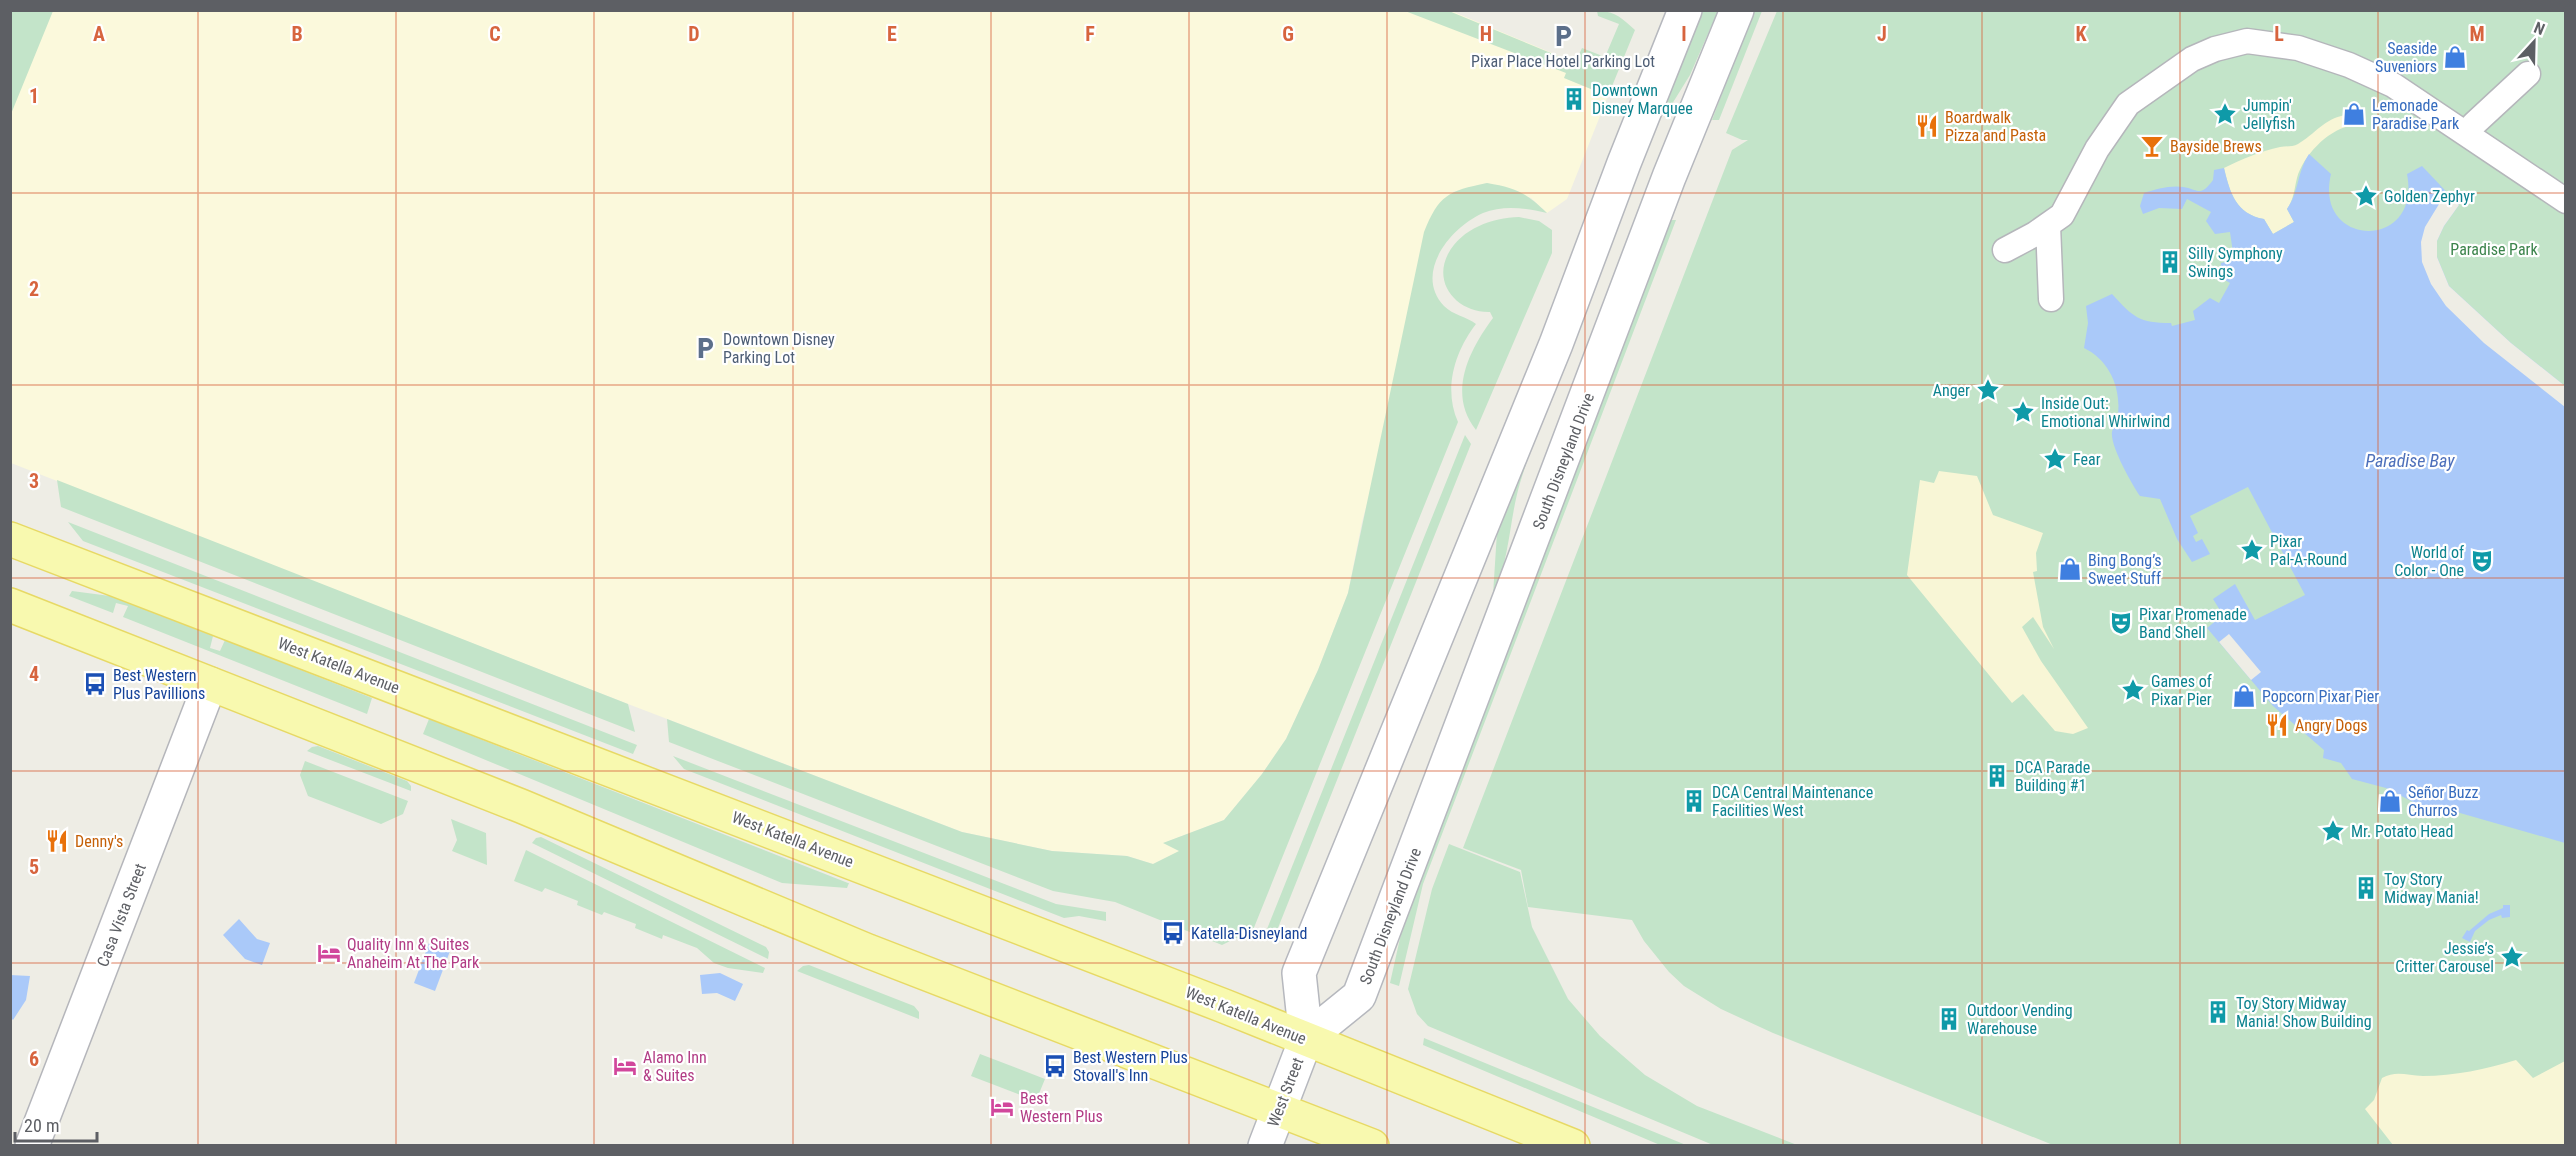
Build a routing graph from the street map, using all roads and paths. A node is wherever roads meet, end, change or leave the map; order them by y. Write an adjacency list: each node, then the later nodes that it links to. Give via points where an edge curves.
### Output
1 (1686, 10): 5 (main road)
2 (1737, 10): 6 (main road, South Disneyland Drive)
3 (2528, 74): 4 (street)
4 (2466, 134): 7 (street); 8 (street, via 2393,85 2349,65 2298,48 2247,41 2192,59 2128,104 2097,149 2062,215)
5 (1624, 164): 6 (main road); 14 (main road, via 1556,344 1299,973)
6 (1670, 177): 14 (main road, South Disneyland Drive, via 1359,996)
7 (2565, 201)
8 (2048, 225): 9 (street); 10 (street)
9 (2005, 250)
10 (2051, 299)
11 (10, 539): 14 (main road, West Katella Avenue)
12 (10, 605): 13 (main road)
13 (210, 684): 15 (main road, via 521,806 868,951); 16 (main road, Casa Vista Street)
14 (1306, 1039): 15 (main road, West Street); 19 (main road, West Katella Avenue)
15 (1279, 1109): 17 (main road, West Street); 18 (main road)
16 (32, 1146)
17 (1264, 1146)
18 (1372, 1146)
19 (1573, 1146)

